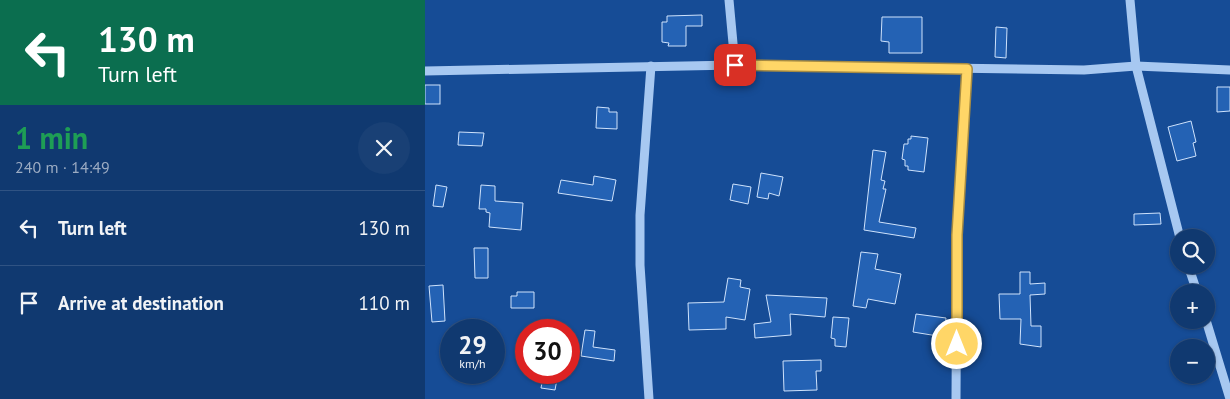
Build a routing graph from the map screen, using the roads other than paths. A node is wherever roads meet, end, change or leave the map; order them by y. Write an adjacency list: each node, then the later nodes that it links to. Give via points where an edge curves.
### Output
1 (729, 0): 3 (street)
2 (1130, 0): 5 (street)
3 (735, 65): 4 (street); 6 (street)
4 (651, 66): 8 (street); 11 (street, via 640,215)
5 (1136, 66): 6 (street, via 1084,70); 7 (street); 9 (street)
6 (967, 69): 12 (street, via 957,235)
7 (1230, 70)
8 (425, 71)
9 (1178, 229)
10 (1209, 329): 13 (street)
11 (649, 399)
12 (956, 399)
13 (1230, 399)

